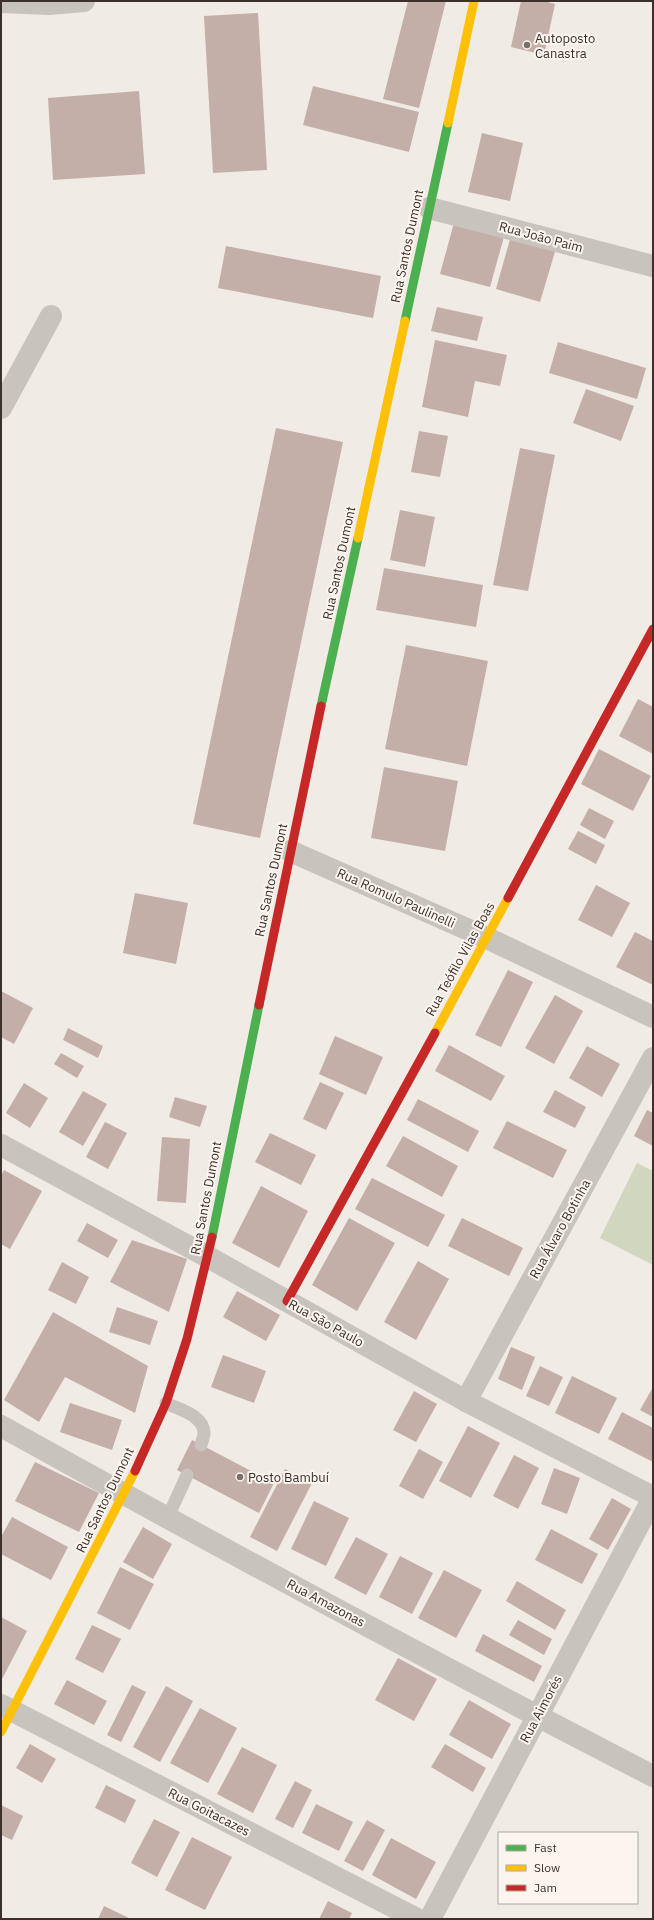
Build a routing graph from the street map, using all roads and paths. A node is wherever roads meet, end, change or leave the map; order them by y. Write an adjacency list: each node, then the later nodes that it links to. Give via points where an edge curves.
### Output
1 (84, 1): 4 (street)
2 (474, 1): 5 (main road, Rua Santos Dumont)
3 (1, 2): 4 (street)
4 (48, 2)
5 (429, 208): 6 (street, Rua João Paim); 10 (main road, Rua Santos Dumont)
6 (653, 266)
7 (51, 316): 8 (street)
8 (1, 408)
9 (653, 629): 11 (main road, Rua Teófilo Vilas Boas)
10 (290, 850): 11 (street, Rua Romulo Paulinelli); 15 (main road, Rua Santos Dumont)
11 (487, 938): 12 (street, Rua Romulo Paulinelli); 16 (main road, Rua Teófilo Vilas Boas)
12 (653, 1017)
13 (653, 1058): 17 (street, Rua Álvaro Botinha)
14 (1, 1145): 15 (street, Rua São Paulo)
15 (208, 1257): 16 (street, Rua São Paulo); 18 (main road, Rua Santos Dumont, via 187,1339)
16 (287, 1300): 17 (street, Rua São Paulo)
17 (466, 1401): 23 (street, Rua São Paulo)
18 (166, 1403): 20 (lane, via 202,1423 204,1432); 22 (main road, Rua Santos Dumont)
19 (1, 1426): 22 (street, Rua Amazonas)
20 (201, 1445)
21 (187, 1475): 24 (lane)
22 (124, 1494): 24 (street, Rua Amazonas); 25 (main road, Rua Santos Dumont)
23 (653, 1498): 26 (street, Rua Aimorés)
24 (168, 1517): 26 (street, Rua Amazonas)
25 (7, 1708): 27 (main road, Rua Santos Dumont); 29 (street, Rua Goitacazes)
26 (537, 1716): 28 (street, Rua Amazonas); 30 (street, Rua Aimorés)
27 (1, 1732)
28 (653, 1776)
29 (417, 1919)
30 (430, 1919)

